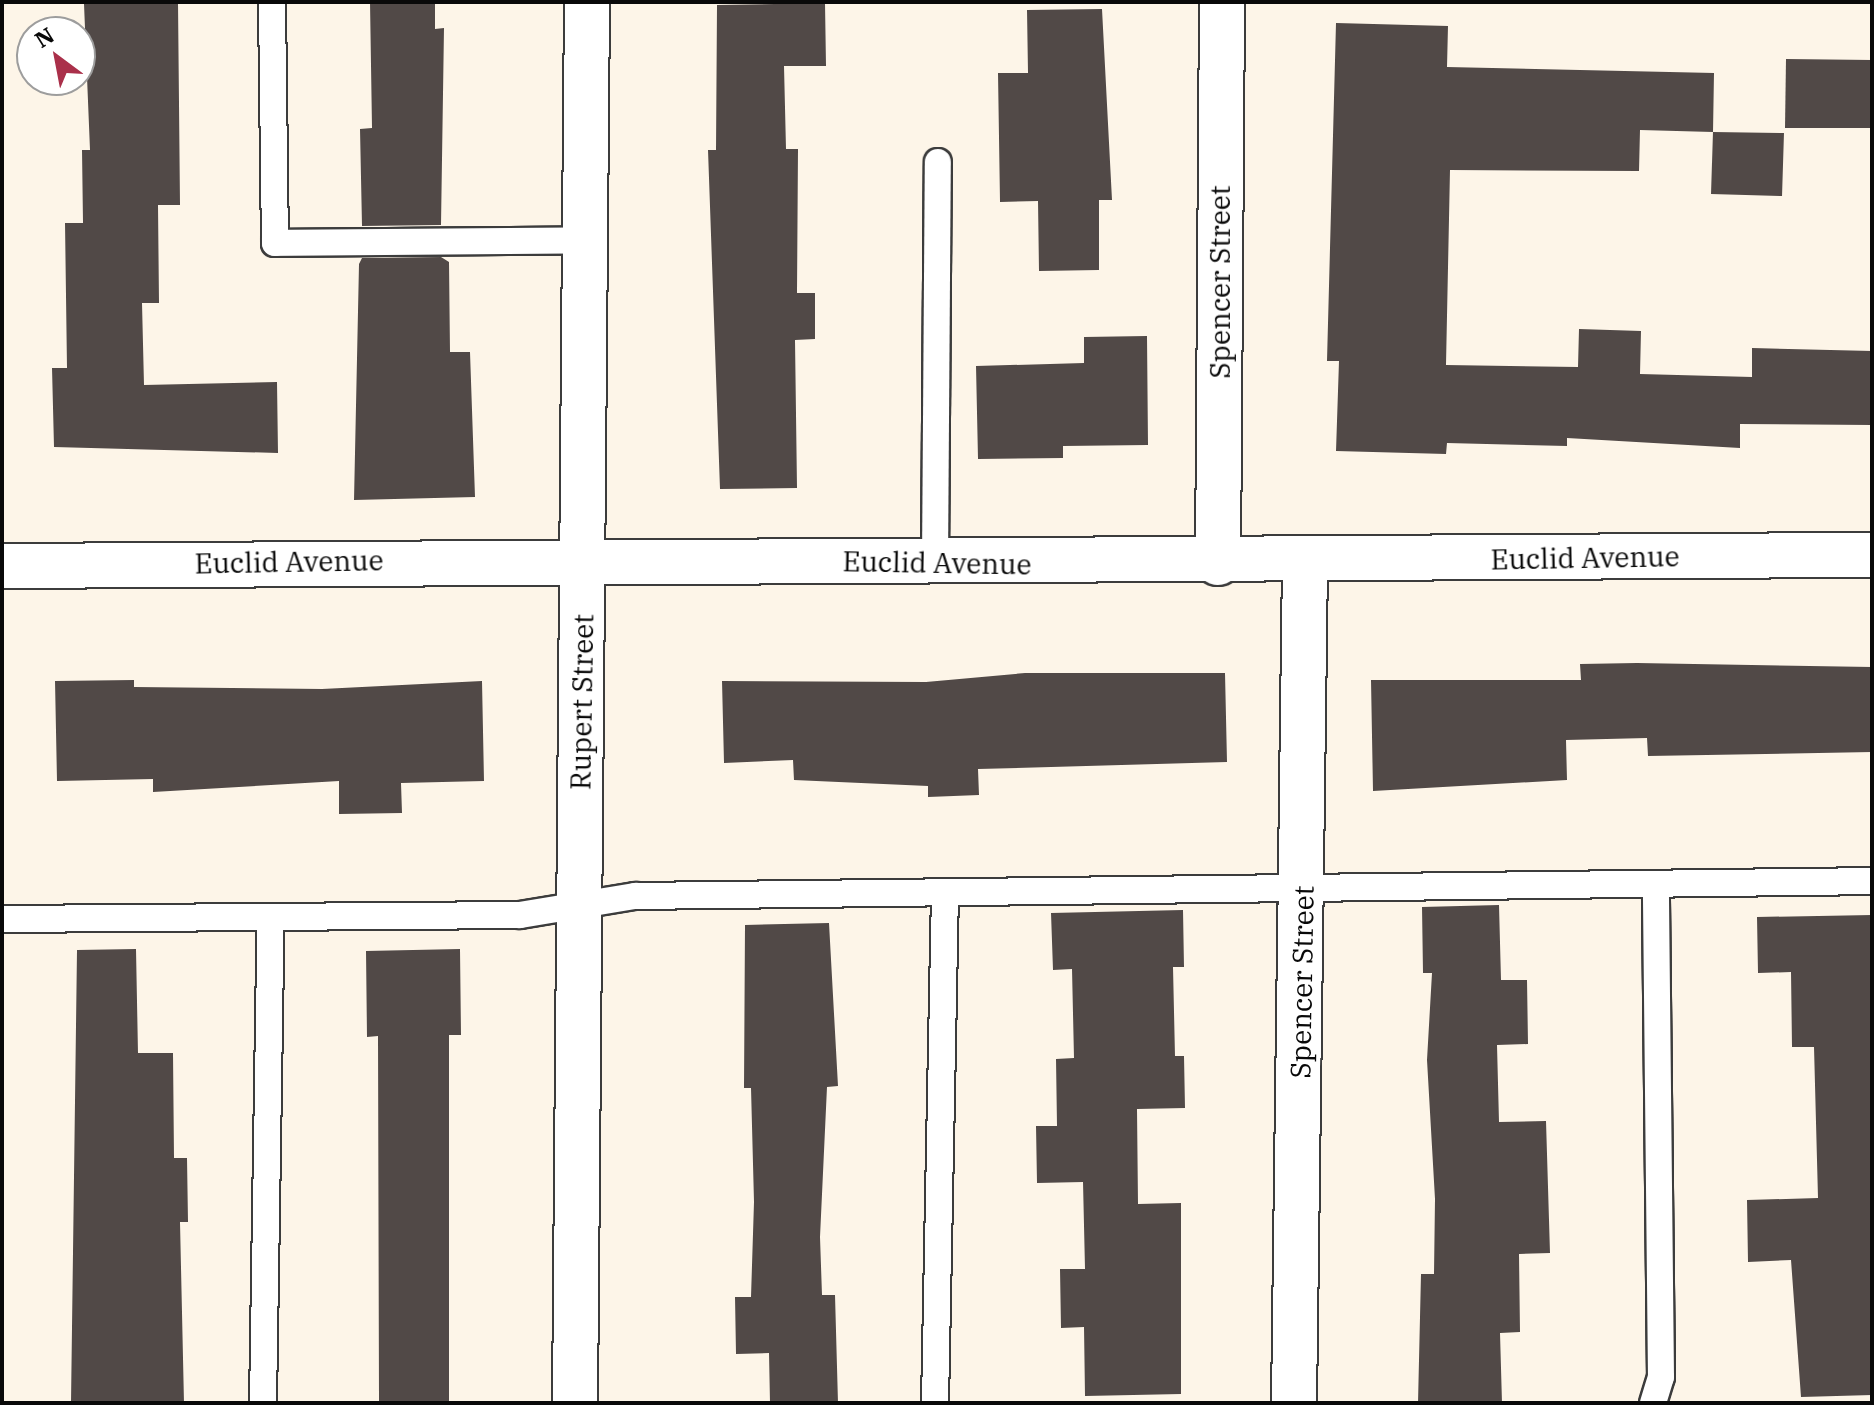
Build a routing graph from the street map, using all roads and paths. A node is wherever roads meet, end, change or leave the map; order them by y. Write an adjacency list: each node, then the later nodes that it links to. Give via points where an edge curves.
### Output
1 (272, 2): 5 (lane, via 275,243)
2 (587, 2): 5 (street, Rupert Street)
3 (1222, 2): 9 (street, Spencer Street)
4 (938, 162): 10 (lane)
5 (588, 240): 7 (street, Rupert Street)
6 (1872, 555): 8 (street, Euclid Avenue)
7 (583, 559): 10 (street, Euclid Avenue); 11 (street, Euclid Avenue); 16 (street, Rupert Street)
8 (1305, 561): 9 (street, Euclid Avenue); 14 (street, Spencer Street)
9 (1218, 563): 10 (street, Euclid Avenue)
10 (935, 564)
11 (2, 566)
12 (1872, 881): 13 (lane)
13 (1656, 885): 14 (lane); 23 (lane, via 1661,1377)
14 (1304, 889): 15 (lane); 22 (street, Spencer Street)
15 (945, 892): 16 (lane, via 635,896); 21 (lane)
16 (579, 904): 17 (lane, via 520,915); 20 (street, Rupert Street)
17 (271, 918): 18 (lane); 19 (lane)
18 (2, 919)
19 (263, 1403)
20 (575, 1403)
21 (935, 1403)
22 (1294, 1403)
23 (1653, 1403)

